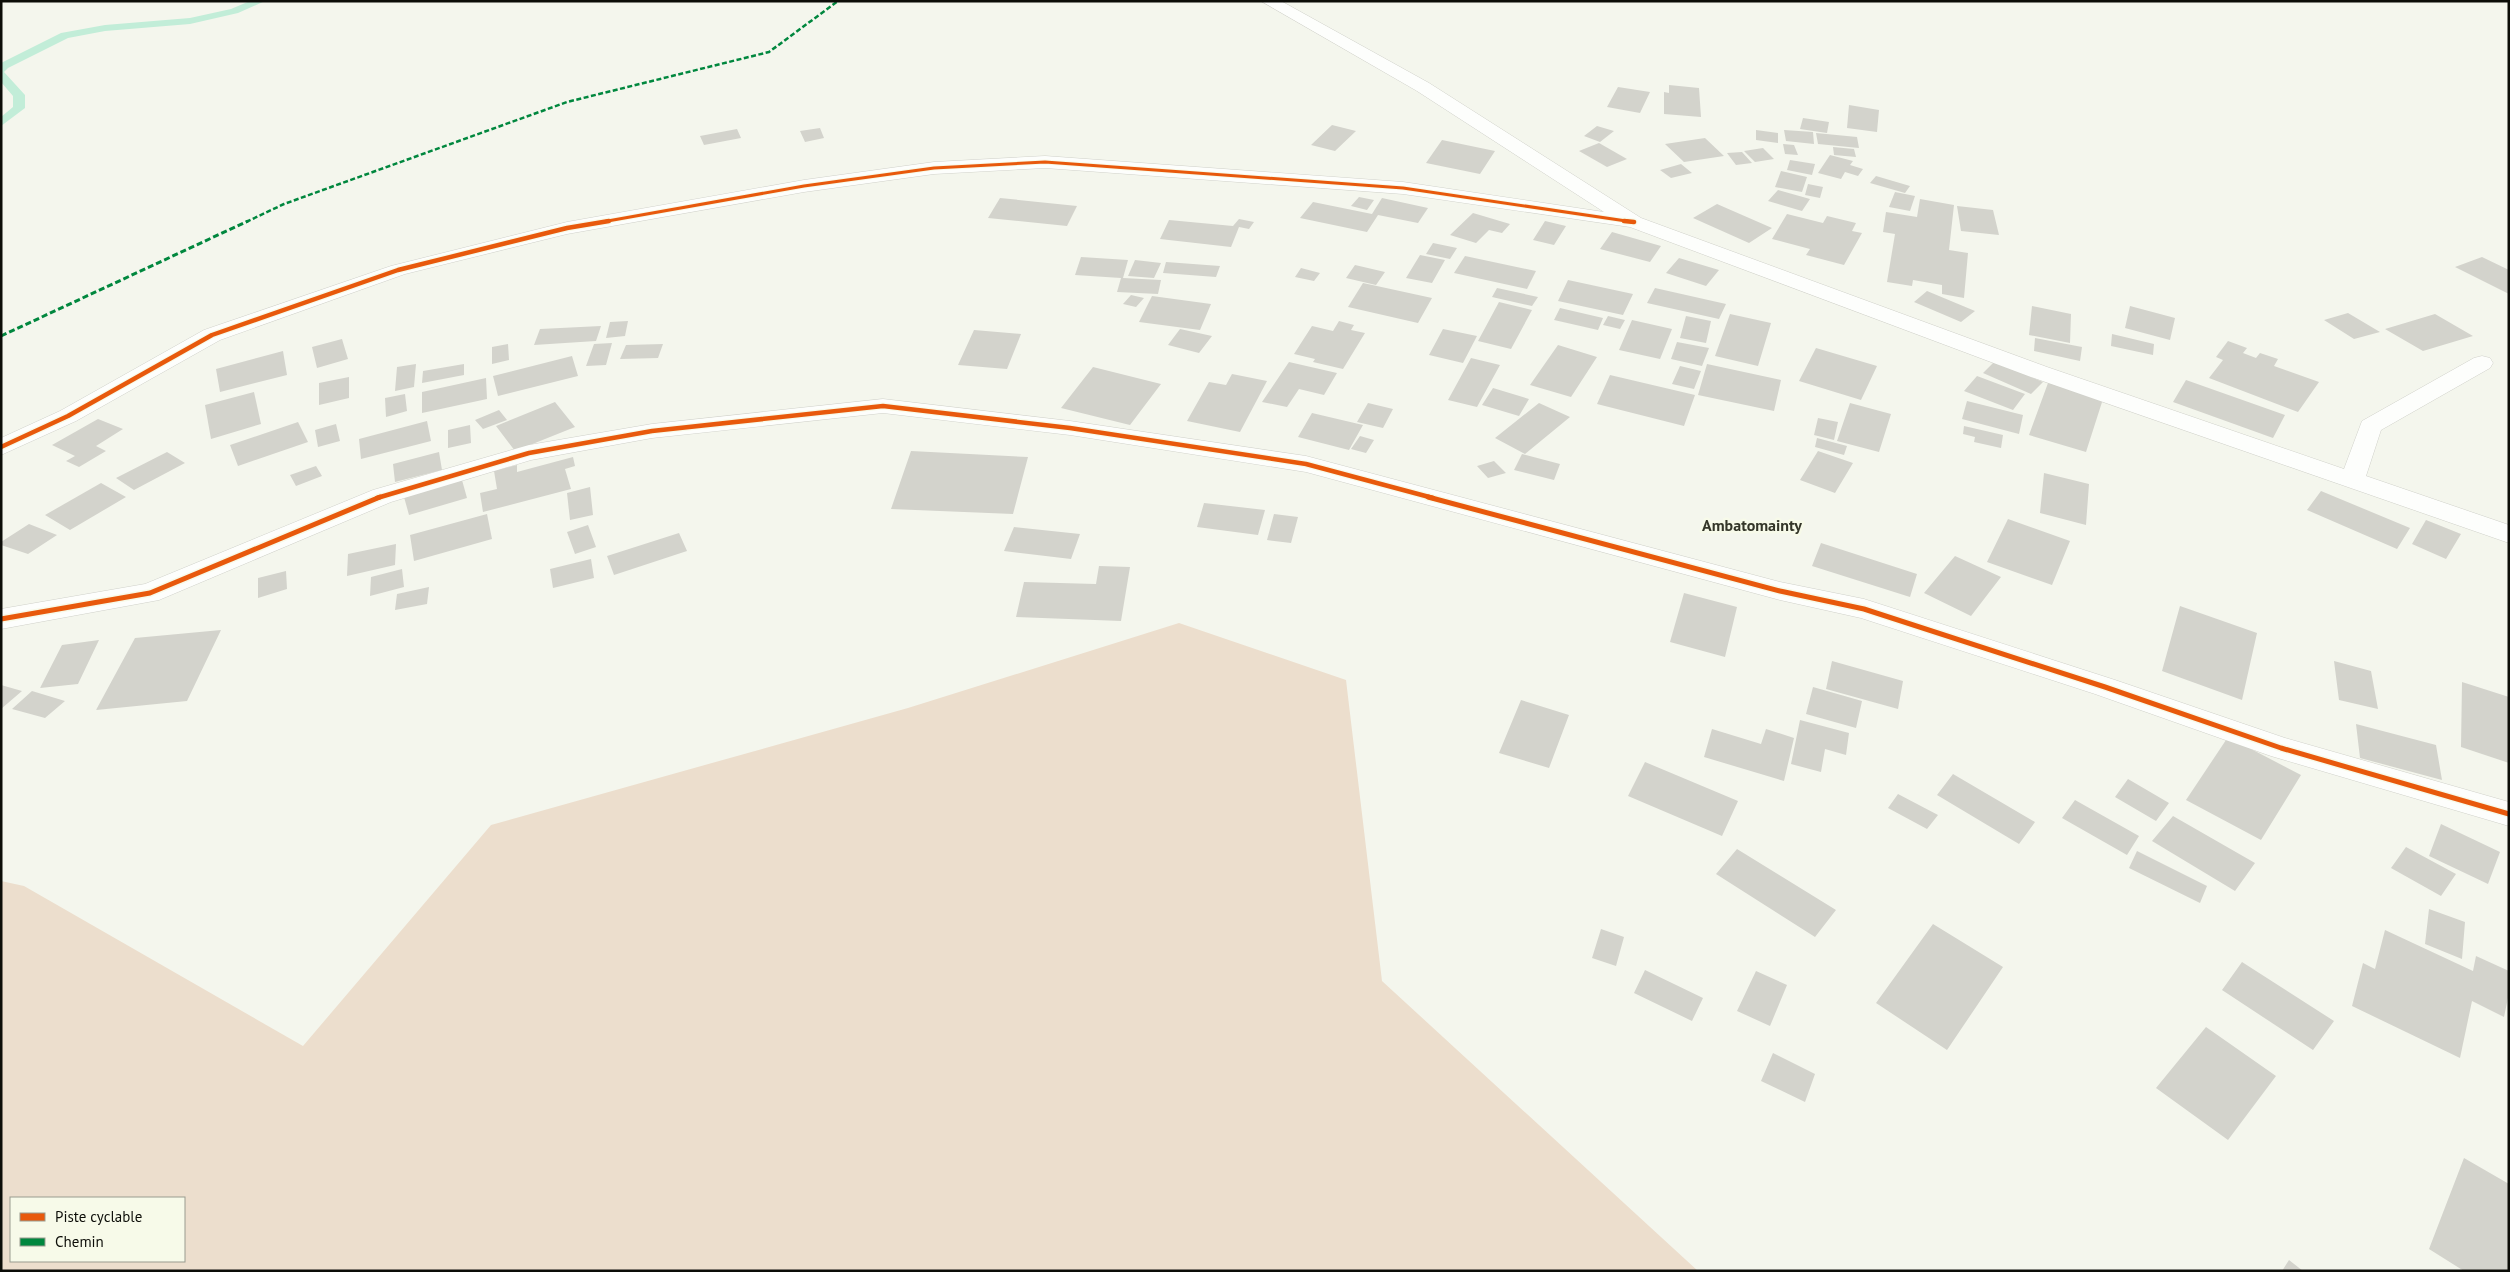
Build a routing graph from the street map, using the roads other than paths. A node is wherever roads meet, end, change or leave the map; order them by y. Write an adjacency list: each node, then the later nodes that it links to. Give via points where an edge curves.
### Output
1 (1269, 1): 2 (street, via 1423,87)
2 (1634, 222): 4 (street, via 1403,188 1157,170 1045,162 916,170 804,186 567,228 398,270 212,335 68,416); 5 (street, via 2039,372)
3 (2482, 363): 5 (street, via 2370,426)
4 (1, 446)
5 (2353, 479): 6 (street)
6 (2509, 534)
7 (1, 619): 8 (street, via 150,592 382,496 529,453 652,431 884,406 1070,428 1306,464 1780,591 1864,608 2281,748)
8 (2509, 814)

